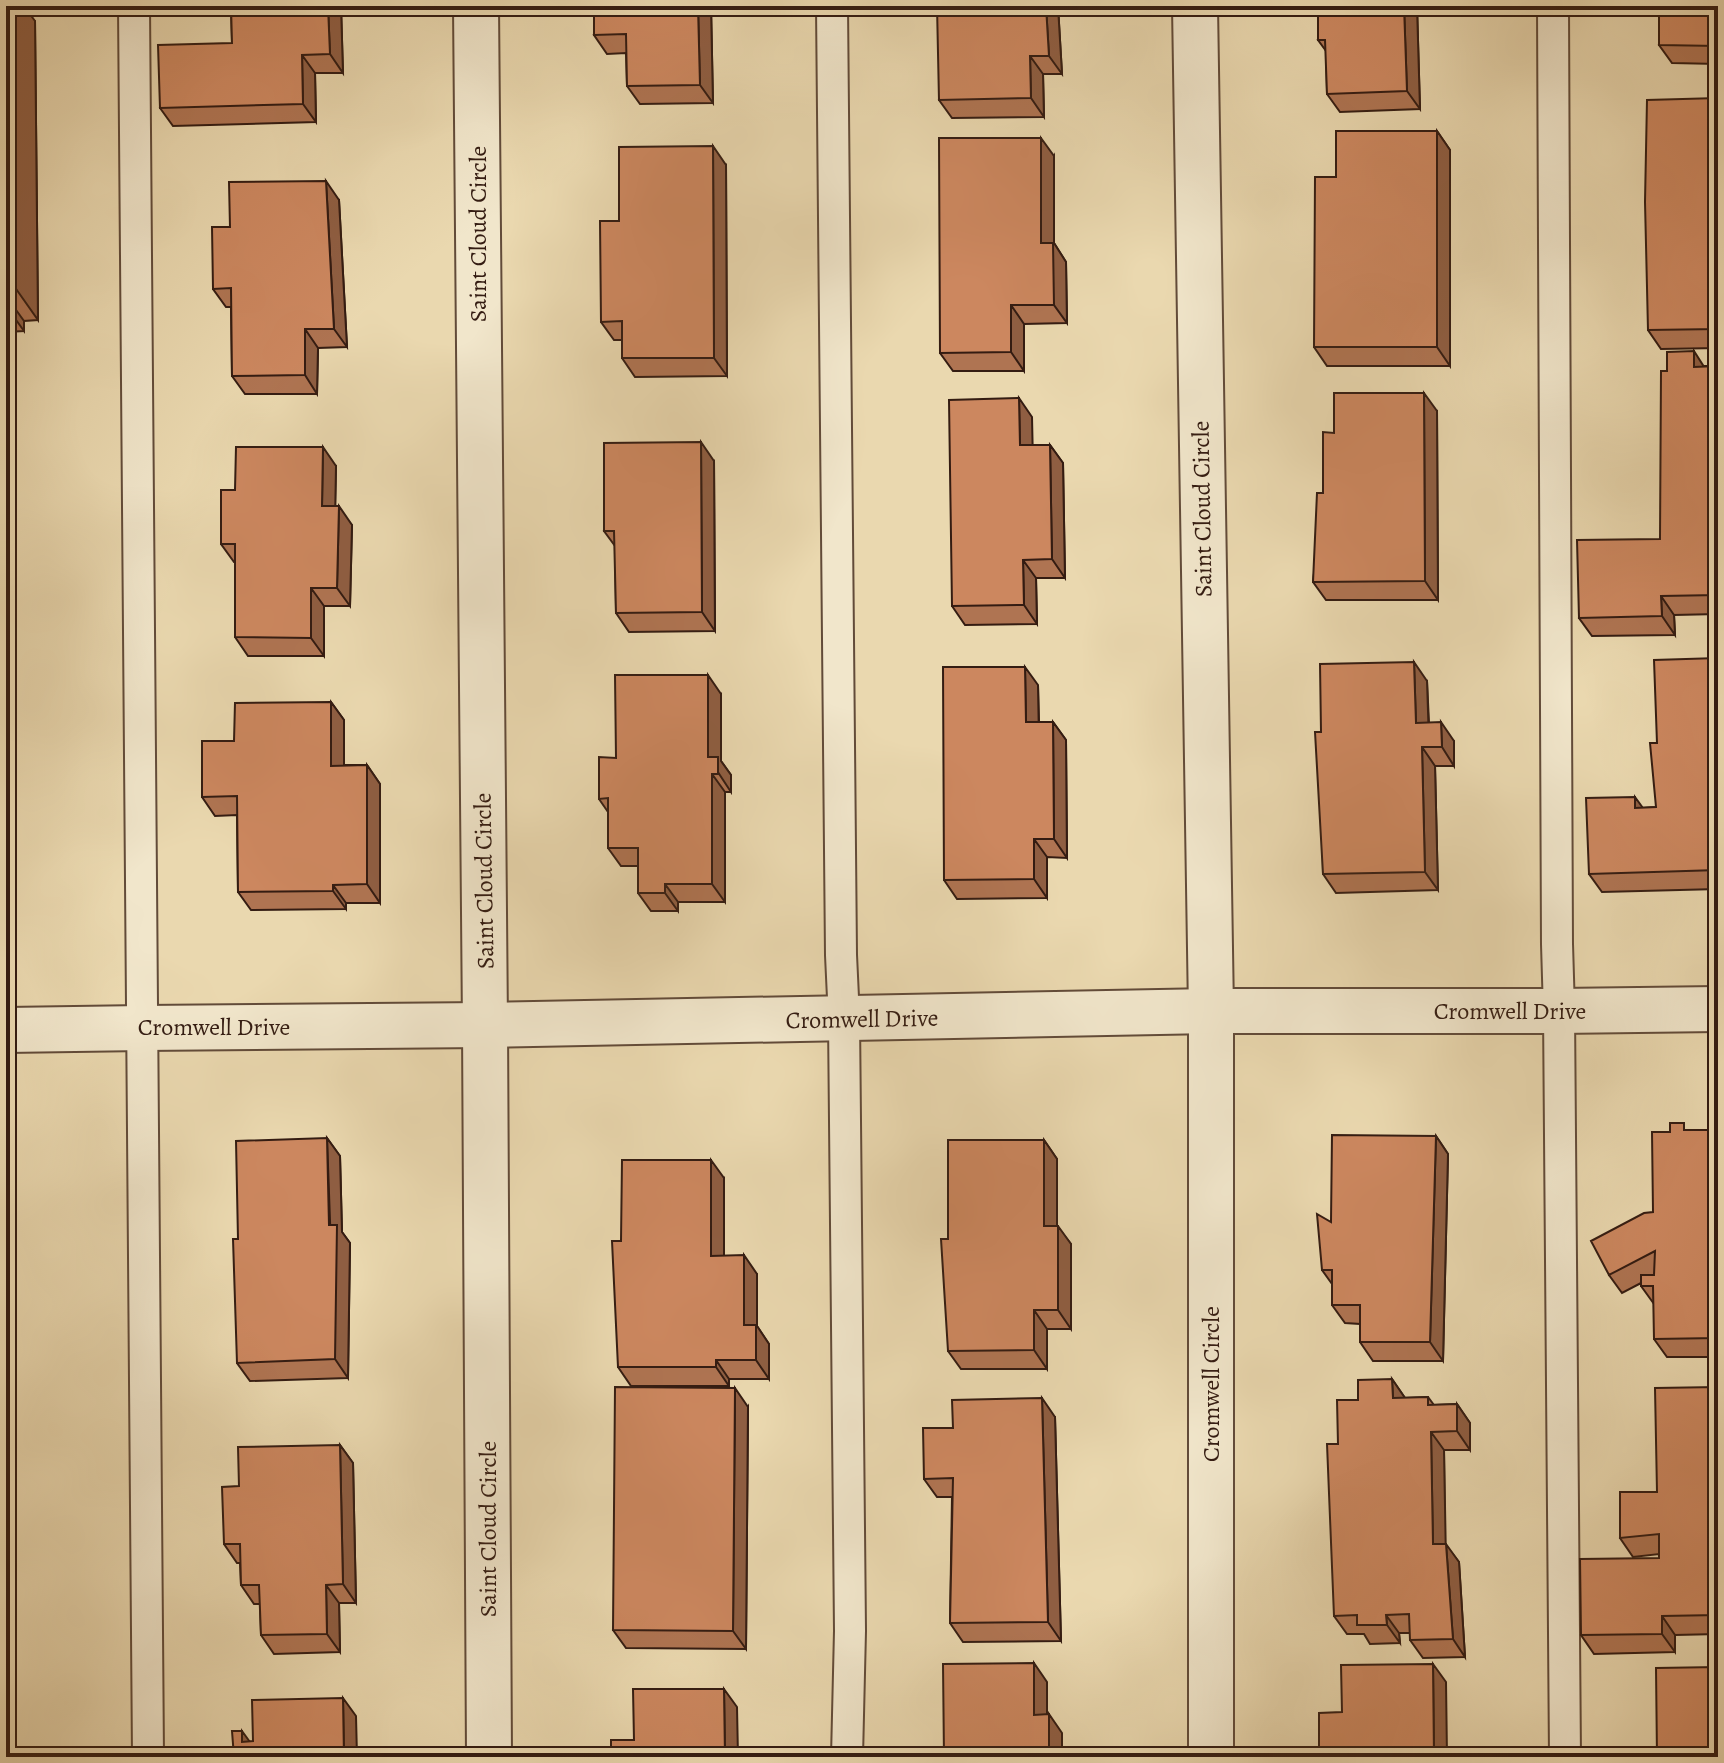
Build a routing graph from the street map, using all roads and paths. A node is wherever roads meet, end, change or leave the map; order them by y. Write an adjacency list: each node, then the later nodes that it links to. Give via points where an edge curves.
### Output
1 (134, 6): 11 (lane)
2 (476, 6): 10 (street, Saint Cloud Circle)
3 (832, 6): 9 (lane)
4 (1195, 6): 7 (street, Saint Cloud Circle)
5 (1553, 6): 8 (lane)
6 (1718, 1009): 8 (street, Cromwell Drive)
7 (1211, 1011): 8 (street, Cromwell Drive); 9 (street, Cromwell Drive); 16 (street, Cromwell Circle)
8 (1559, 1011): 17 (lane)
9 (844, 1019): 10 (street, Cromwell Drive); 15 (lane)
10 (485, 1025): 11 (street, Cromwell Drive); 14 (street, Saint Cloud Circle)
11 (143, 1028): 12 (street, Cromwell Drive); 13 (lane)
12 (6, 1030)
13 (148, 1757)
14 (489, 1757)
15 (847, 1757)
16 (1211, 1757)
17 (1565, 1757)

